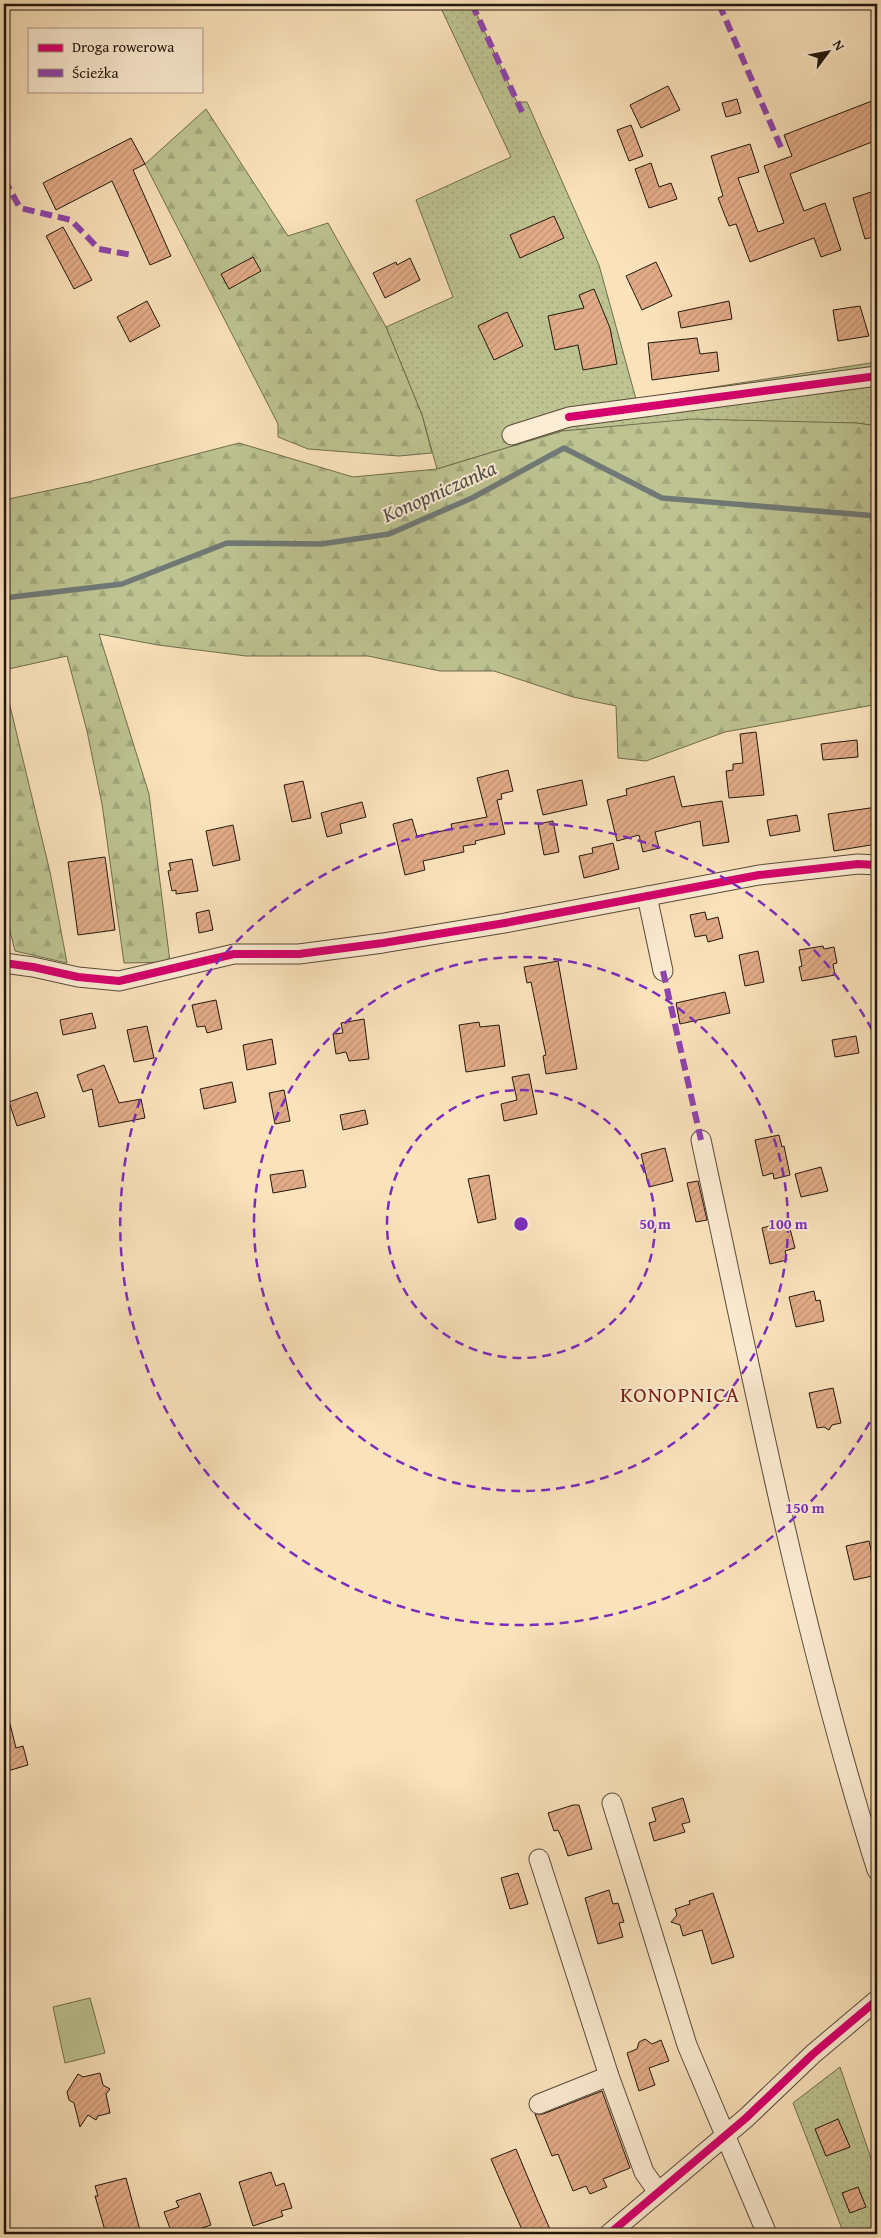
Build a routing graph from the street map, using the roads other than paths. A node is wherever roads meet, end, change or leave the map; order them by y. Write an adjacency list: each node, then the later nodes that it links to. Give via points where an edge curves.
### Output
1 (877, 376): 2 (street, via 569,416)
2 (512, 435)
3 (877, 865): 4 (street, via 858,864 759,875)
4 (647, 896): 5 (street, via 383,943 299,954 234,954 119,981); 6 (street)
5 (4, 963)
6 (663, 971)
7 (701, 1140): 10 (street, via 798,1585 850,1785)
8 (612, 1803): 14 (street, via 687,2044)
9 (539, 1859): 12 (street)
10 (877, 1870)
11 (877, 2000): 14 (street)
12 (609, 2076): 13 (street); 15 (street, via 644,2172)
13 (539, 2104)
14 (724, 2136): 15 (street); 17 (street)
15 (658, 2192): 16 (street)
16 (609, 2234)
17 (767, 2234)

